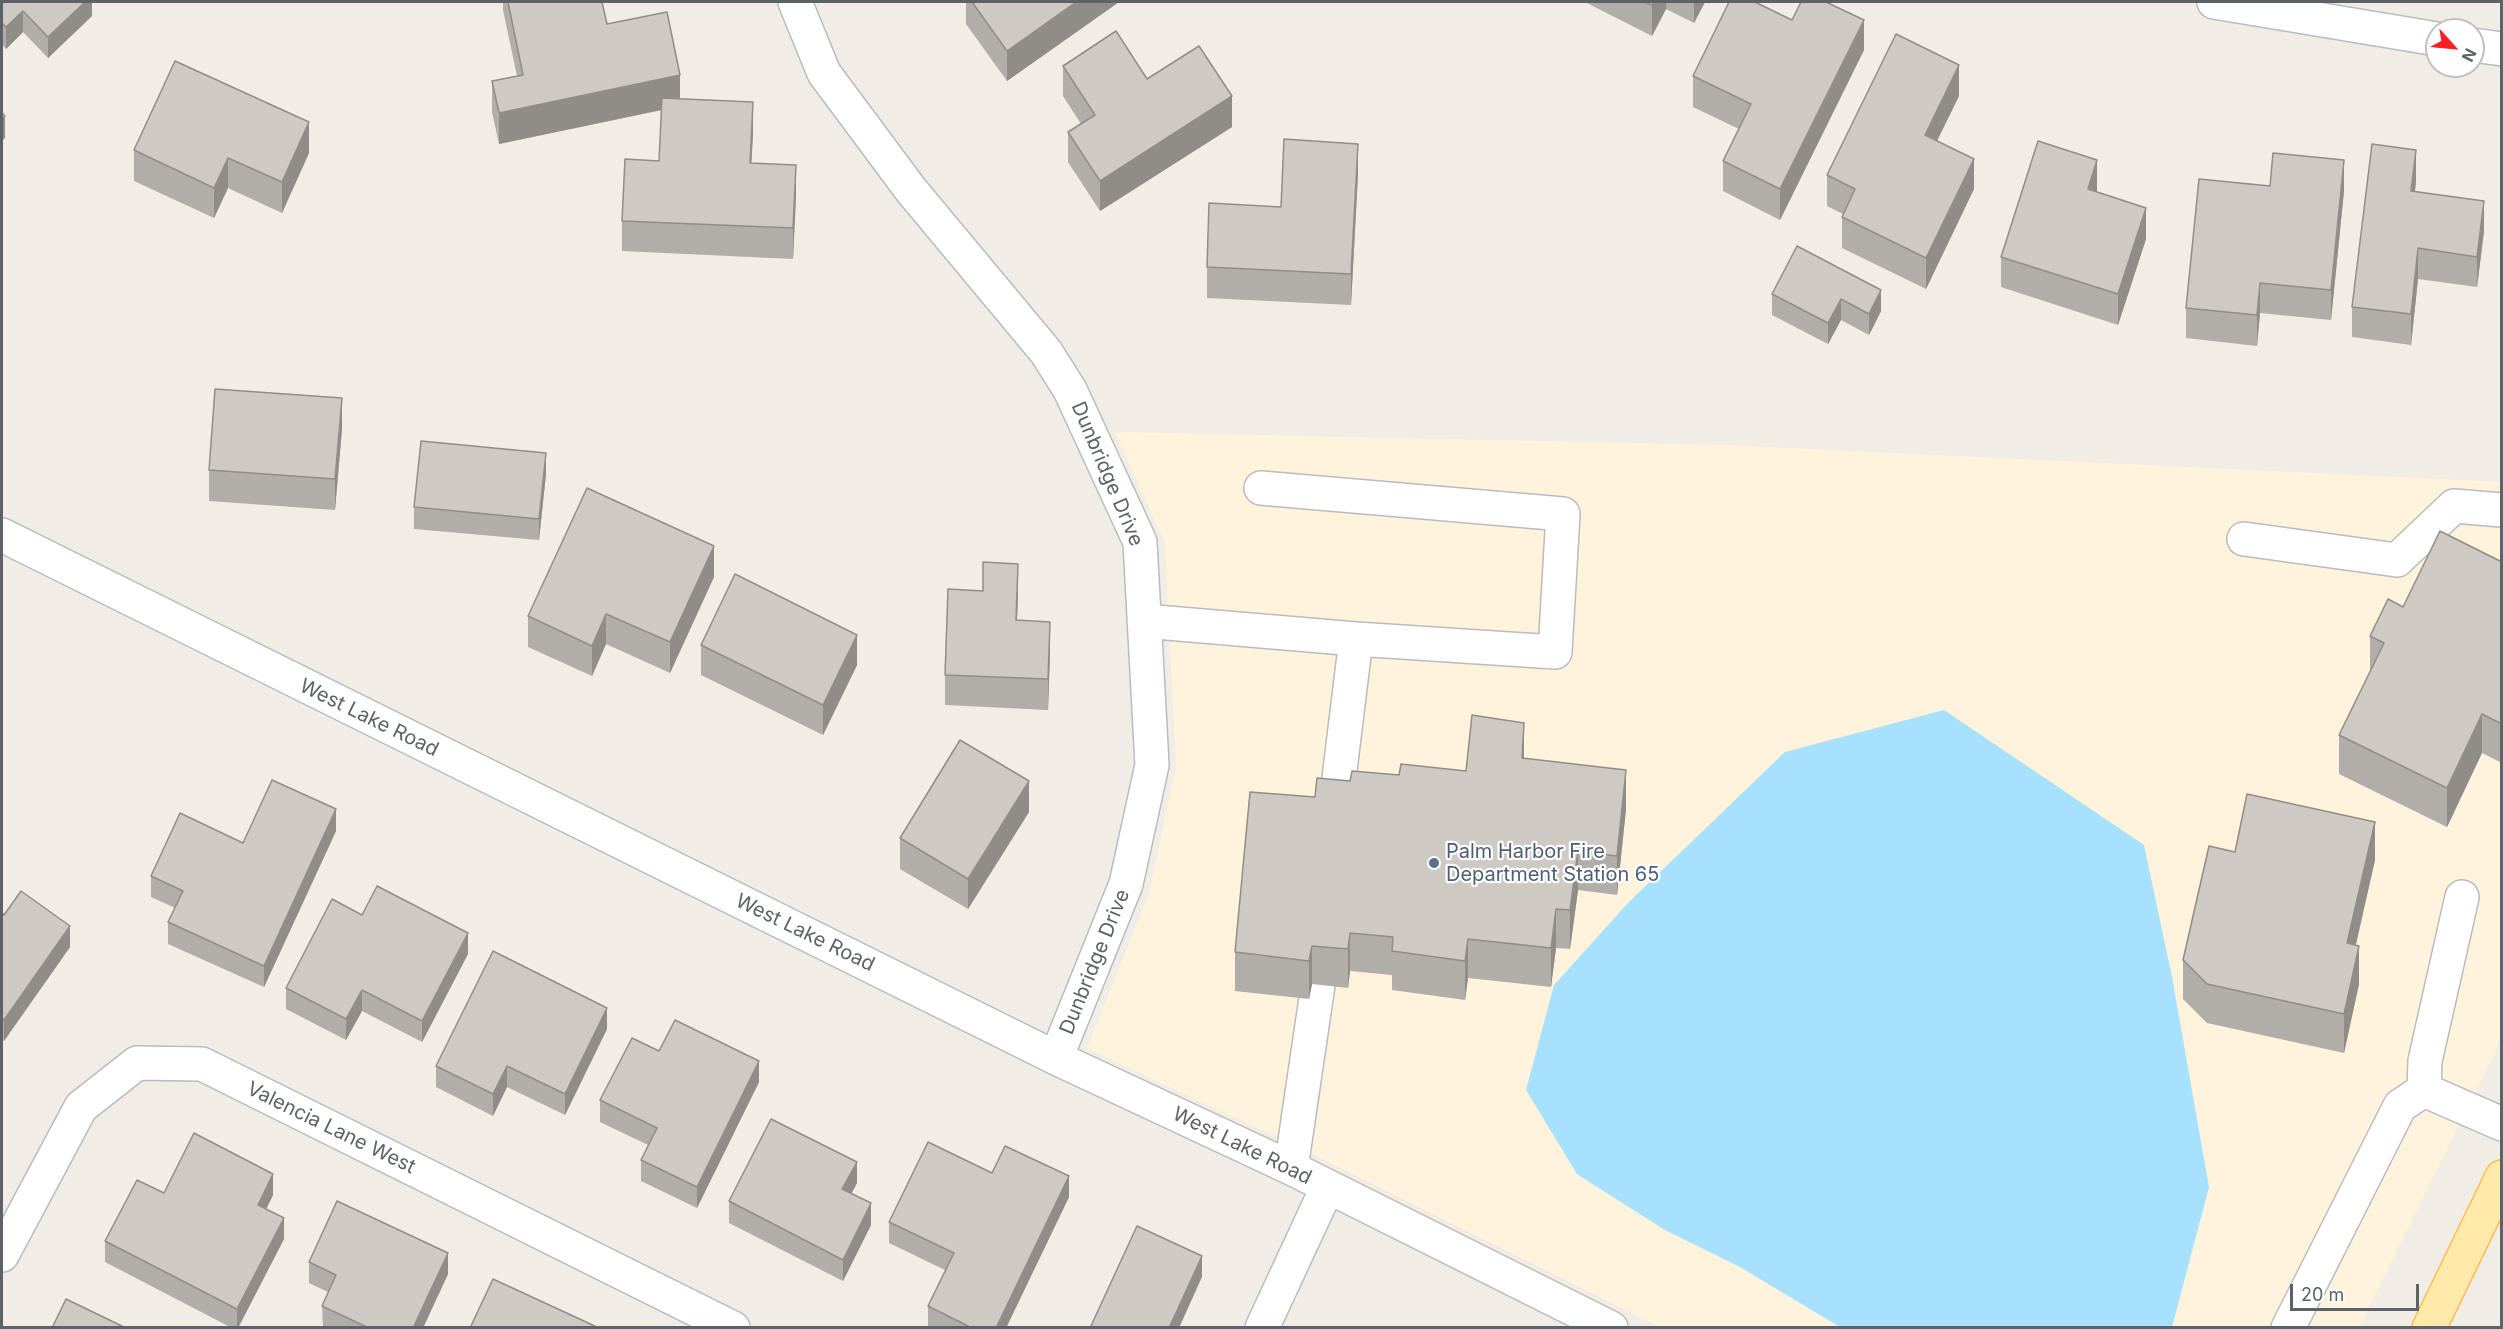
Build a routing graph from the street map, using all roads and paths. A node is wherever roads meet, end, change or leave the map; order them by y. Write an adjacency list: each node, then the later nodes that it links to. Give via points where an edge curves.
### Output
1 (795, 2): 10 (street, Dunbridge Drive, via 824,73 911,190 1046,352 1070,390 1140,542)
2 (2214, 2): 3 (street)
3 (2425, 37)
4 (2485, 47): 5 (street)
5 (2502, 49)
6 (1261, 488): 11 (street, via 1563,514 1555,652)
7 (2502, 510): 9 (street, via 2454,506 2397,560)
8 (2, 535): 15 (street, West Lake Road)
9 (2244, 539)
10 (1144, 621): 11 (street); 15 (street, Dunbridge Drive, via 1152,765 1126,884)
11 (1356, 639): 12 (street)
12 (1334, 819)
13 (2462, 897): 16 (street, via 2424,1061)
14 (1318, 985): 18 (street)
15 (1056, 1058): 18 (street, West Lake Road)
16 (2424, 1090): 17 (street); 25 (street, via 2400,1106)
17 (2502, 1124)
18 (1291, 1168): 20 (street, West Lake Road)
19 (2502, 1178): 26 (main road)
20 (1327, 1188): 23 (street); 24 (street, West Lake Road)
21 (2, 1255): 22 (street, Valencia Lane West, via 81,1107 137,1063 202,1064)
22 (733, 1328)
23 (1262, 1328)
24 (1611, 1328)
25 (2288, 1328)
26 (2429, 1328)

